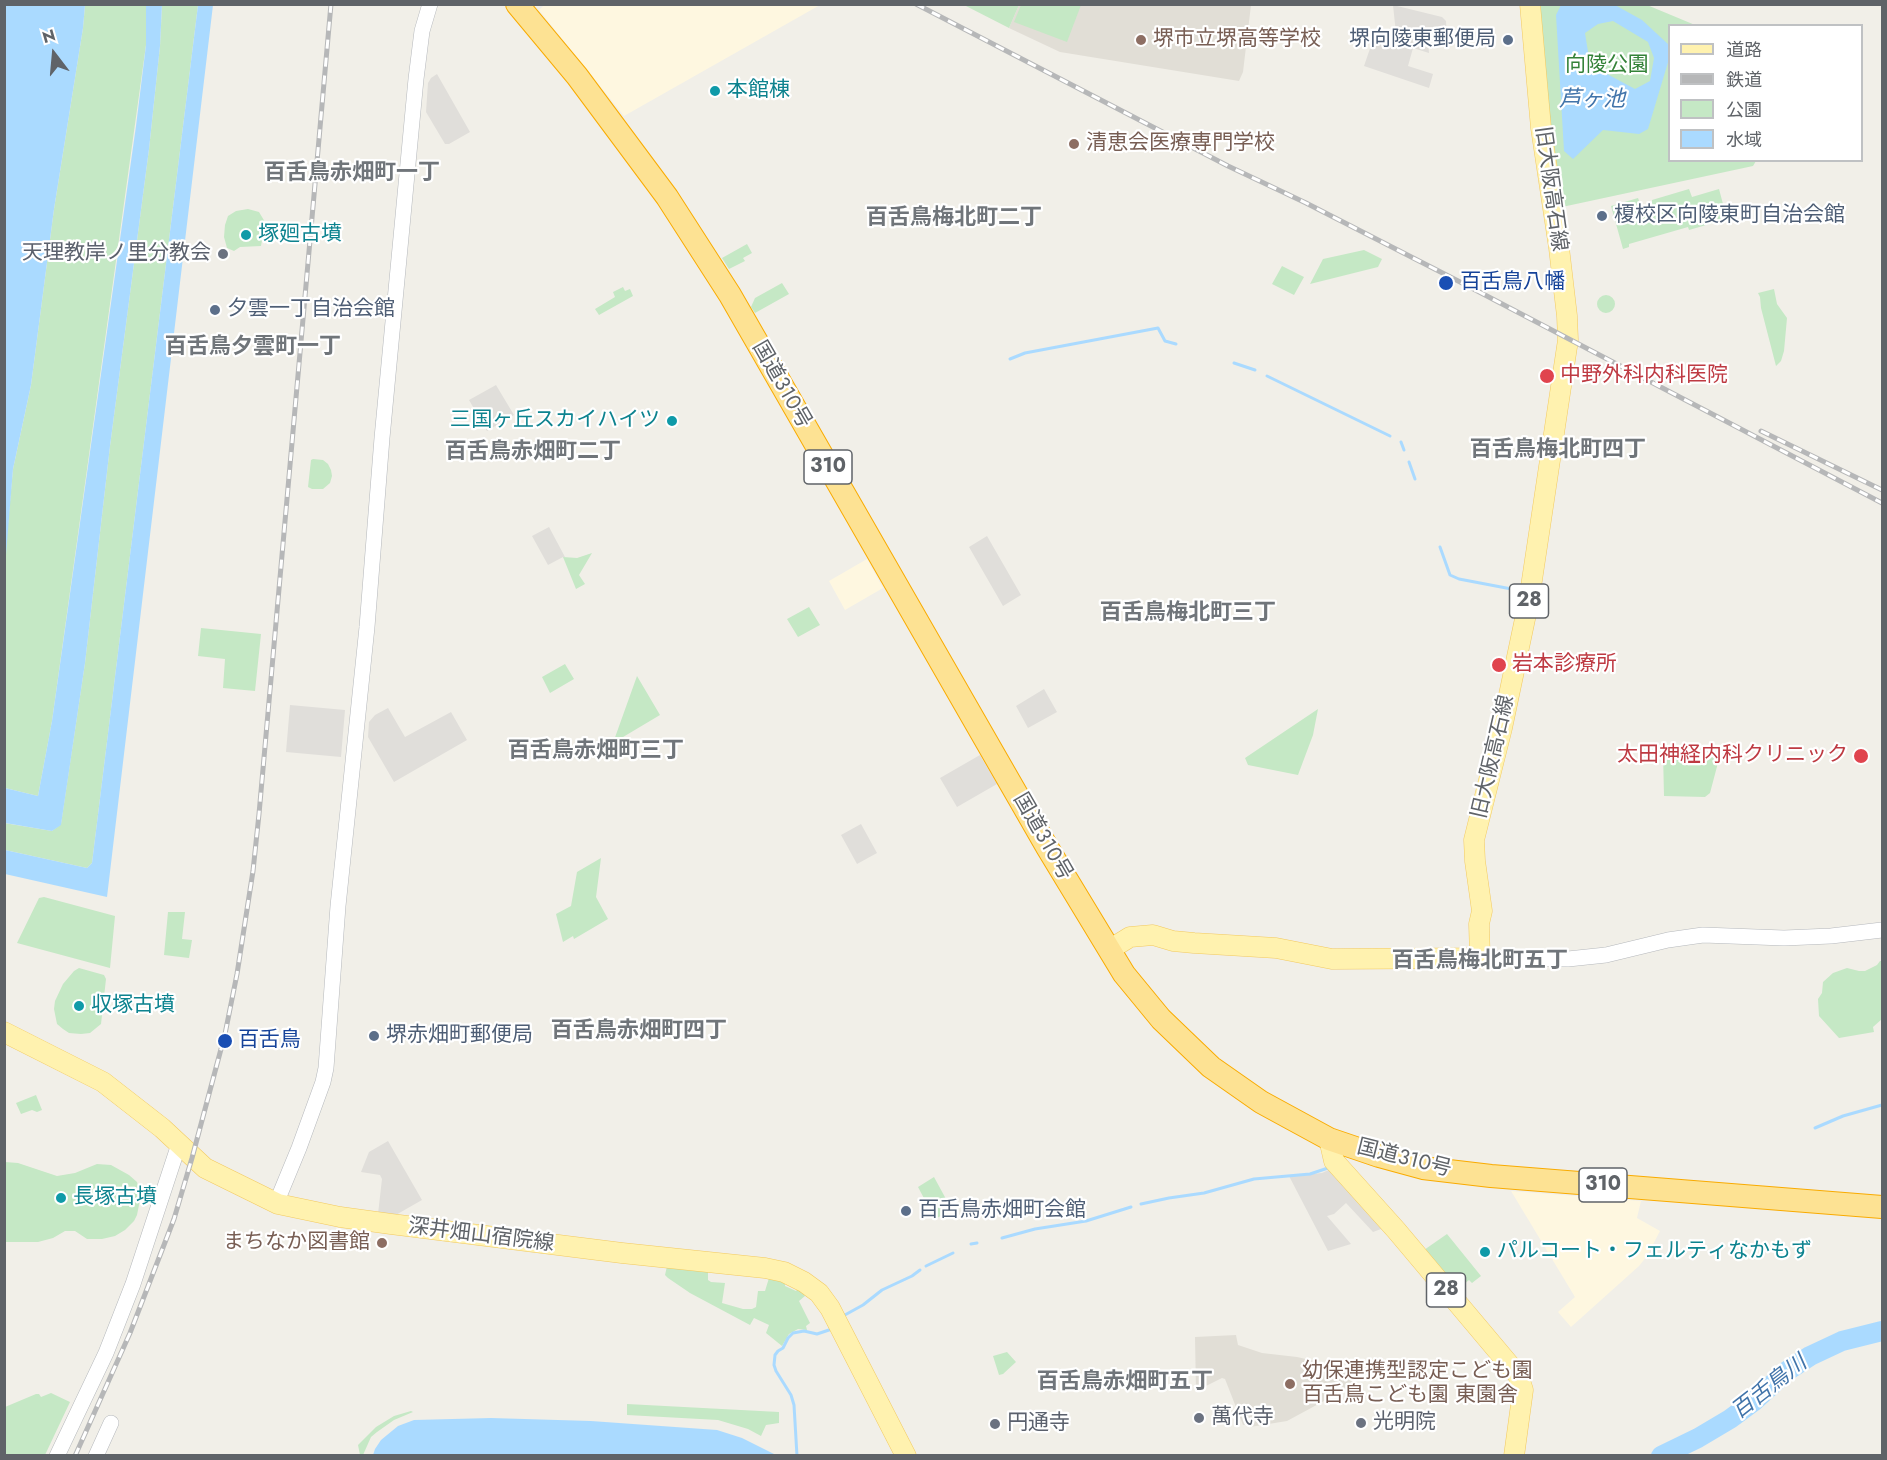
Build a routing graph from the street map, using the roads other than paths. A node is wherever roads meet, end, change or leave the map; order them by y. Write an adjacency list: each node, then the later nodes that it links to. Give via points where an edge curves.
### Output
1 (430, 4): 10 (street, via 422,31 415,87 326,1068)
2 (517, 4): 5 (highway, 国道310号 / 310, via 577,76 667,197 724,286)
3 (1530, 4): 6 (main road, 旧大阪高石線 / 28, via 1541,128 1571,285 1568,340 1529,600 1474,840 1482,910)
4 (1882, 930): 6 (street, via 1784,938 1694,936 1568,959)
5 (1109, 950): 6 (main road, via 1130,937 1153,935 1173,941 1276,948 1332,958); 8 (highway, 国道310号 / 310, via 1161,1019 1211,1067 1261,1102)
6 (1480, 957)
7 (4, 1032): 9 (main road, 深井畑山宿院線, via 103,1082)
8 (1329, 1139): 11 (highway, 国道310号 / 310, via 1444,1171); 16 (main road, 28, via 1334,1161 1518,1375 1523,1390)
9 (179, 1144): 10 (main road, 深井畑山宿院線, via 211,1173); 13 (street, via 133,1284)
10 (278, 1204): 15 (main road, 深井畑山宿院線, via 470,1235 784,1272 819,1293 830,1308)
11 (1882, 1207)
12 (111, 1423): 14 (street)
13 (57, 1455)
14 (96, 1455)
15 (906, 1455)
16 (1514, 1455)

